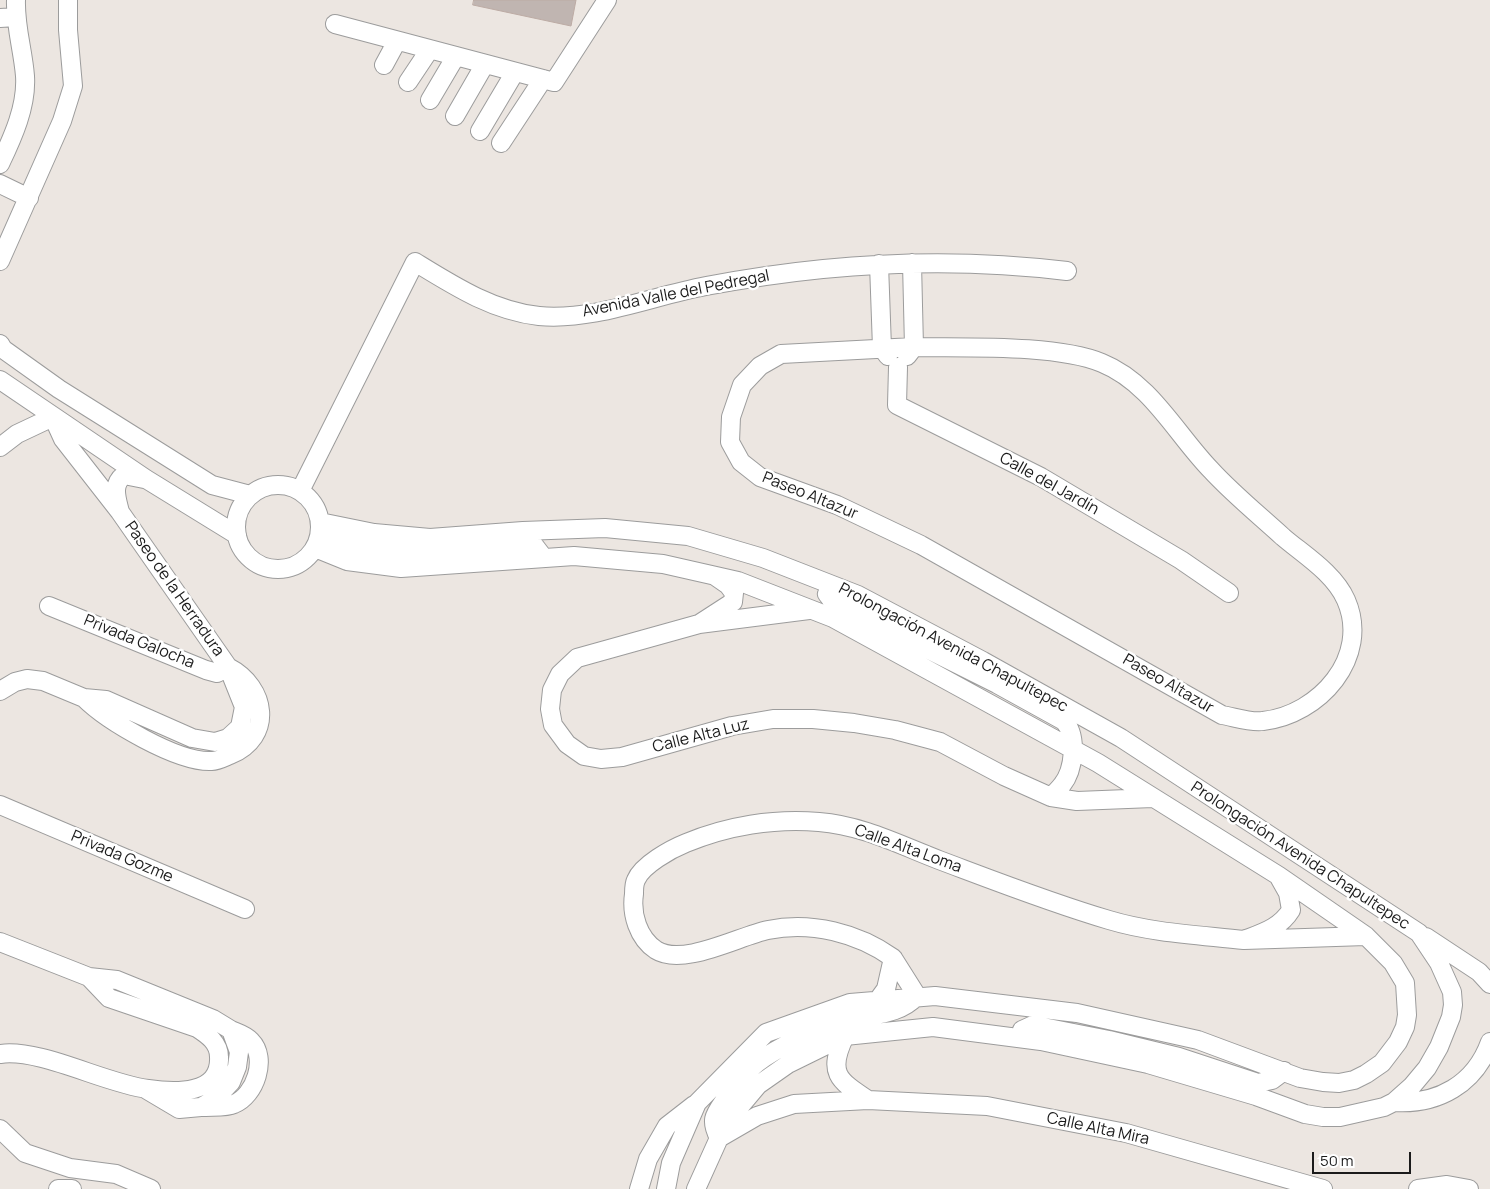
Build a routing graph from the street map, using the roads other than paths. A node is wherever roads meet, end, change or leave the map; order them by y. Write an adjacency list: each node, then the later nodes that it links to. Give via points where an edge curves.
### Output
1 (68, 0): 19 (street, via 73,86 62,121)
2 (607, 0): 11 (street, via 554,82)
3 (11, 11): 17 (street, via 25,78 22,101)
4 (335, 24): 5 (street)
5 (397, 41): 6 (street); 9 (street)
6 (430, 49): 7 (street); 12 (street)
7 (456, 56): 8 (street); 13 (street)
8 (485, 64): 10 (street); 14 (street)
9 (384, 65)
10 (516, 72): 11 (street); 15 (street)
11 (543, 79): 16 (street)
12 (408, 82)
13 (430, 100)
14 (455, 116)
15 (480, 132)
16 (501, 143)
17 (0, 164)
18 (0, 184): 19 (street)
19 (29, 198): 20 (street)
20 (0, 261)
21 (912, 263): 22 (street, Avenida Valle del Pedregal); 23 (street, Avenida Valle del Pedregal, via 1017,265); 25 (street)
22 (879, 264): 26 (street); 32 (street, Avenida Valle del Pedregal, via 705,286 583,315 541,316 514,312 487,302 451,285 415,262)
23 (1068, 271)
24 (0, 344): 33 (street, via 59,389 212,485)
25 (914, 347): 26 (street, Paseo Altazur); 26 (street, Paseo Altazur, via 1012,350 1080,357 1102,363 1139,387 1210,470 1284,538 1320,566 1346,600 1353,628 1348,661 1326,692 1288,714 1262,722 1222,715 921,545 837,505 760,477 741,462 730,442 731,416 742,385 760,366 782,354); 27 (street)
26 (882, 348): 27 (street)
27 (898, 366): 39 (street, Calle del Jardín, via 897,404 1041,477 1181,560)
28 (0, 380): 29 (street)
29 (53, 417): 30 (street, via 17,434); 31 (street); 34 (street, Paseo de la Herradura, via 63,439)
30 (0, 447)
31 (146, 479): 34 (street, Paseo de la Herradura, via 120,478 116,486); 35 (street)
32 (300, 491): 33 (street, via 275,485); 36 (street, via 317,509)
33 (250, 495): 35 (street, via 236,520)
34 (120, 512): 43 (street, Paseo de la Herradura)
35 (237, 535): 36 (street, via 251,560 264,567 278,569 306,559)
36 (318, 535): 37 (street, Prolongación Avenida Chapultepec, via 347,561 401,568 574,556 663,564); 38 (street, Prolongación Avenida Chapultepec, via 374,533 430,538 605,528 688,536 762,558)
37 (713, 574): 41 (street, Prolongación Avenida Chapultepec); 42 (street, Calle Alta Luz, via 734,593 733,602)
38 (833, 586): 45 (street, via 827,594 833,602 997,684 1064,722 1070,731); 51 (street, Prolongación Avenida Chapultepec, via 858,595 975,656 1121,738)
39 (1229, 593)
40 (49, 606): 43 (street, Privada Galocha, via 206,670 217,672)
41 (812, 610): 42 (street, Calle Alta Luz); 45 (street, Prolongación Avenida Chapultepec, via 841,622)
42 (699, 624): 46 (street, Calle Alta Luz, via 576,658 560,674 552,690 550,709 553,725 566,744 584,756 601,760 732,726 772,719 854,723 940,742)
43 (228, 667): 44 (street, Paseo de la Herradura, via 244,707 240,727 228,738 215,742 192,738 106,700 84,698 43,681 27,679)
44 (0, 691)
45 (1072, 749): 46 (street, via 1068,774); 47 (street, Prolongación Avenida Chapultepec)
46 (1051, 797): 47 (street, Calle Alta Luz, via 1092,801)
47 (1153, 798): 49 (street, Prolongación Avenida Chapultepec)
48 (0, 805): 50 (street, Privada Gozme)
49 (1278, 876): 52 (street, Prolongación Avenida Chapultepec); 53 (street, via 1288,893 1291,910 1278,925)
50 (245, 909)
51 (1419, 933): 57 (street, via 1479,972); 67 (street, Prolongación Avenida Chapultepec, via 1446,977 1453,1004 1439,1047 1427,1068)
52 (1366, 936): 53 (street, Calle Alta Loma); 64 (street, Prolongación Avenida Chapultepec, via 1393,963 1405,983 1405,1027 1398,1042 1382,1063 1354,1080 1323,1082)
53 (1244, 940): 55 (street, Calle Alta Loma, via 1149,929 1112,921 855,827 818,822 745,825 704,836 663,852 636,879 632,905 635,921 644,938 656,950 669,956 686,955 770,930 805,927 839,932 868,943)
54 (0, 942): 56 (street)
55 (893, 958): 58 (street, Calle Alta Loma); 59 (street, via 886,990)
56 (89, 977): 65 (street, via 109,998 197,1028 215,1043 219,1065 209,1083 200,1089); 65 (street, via 117,980 213,1019 230,1030 239,1052 235,1074 215,1099 201,1106 179,1108)
57 (1490, 984)
58 (917, 996): 59 (street, Prolongación Avenida Chapultepec); 64 (street, Prolongación Avenida Chapultepec, via 1077,1013 1198,1040); 70 (street, via 908,1006 895,1011 846,1021 805,1036 757,1063 714,1115 714,1128)
59 (878, 1000): 68 (street, Prolongación Avenida Chapultepec, via 850,1003 766,1033)
60 (845, 1036): 61 (street, Prolongación Avenida Chapultepec, via 933,1027); 66 (street, Calle Alta Mira, via 835,1056 836,1072 846,1086); 70 (street, Prolongación Avenida Chapultepec, via 788,1064 758,1085)
61 (1026, 1039): 64 (street, via 1021,1033 1029,1026 1054,1029 1179,1057 1258,1083 1272,1080); 67 (street, Prolongación Avenida Chapultepec, via 1148,1064 1305,1114 1323,1117 1356,1115)
62 (1490, 1042): 67 (street, via 1468,1078 1450,1091 1430,1100)
63 (0, 1054): 65 (street, via 42,1059)
64 (1284, 1071)
65 (147, 1089)
66 (868, 1100): 70 (street, Calle Alta Mira, via 776,1108); 77 (street, Calle Alta Mira, via 996,1108 1126,1133)
67 (1394, 1102)
68 (697, 1103): 74 (street, via 667,1126 648,1159); 75 (street, Prolongación Avenida Chapultepec, via 671,1163)
69 (0, 1129): 73 (street, via 25,1153 70,1168 116,1174)
70 (719, 1138): 76 (street, Prolongación Avenida Chapultepec)
71 (58, 1189): 72 (street)
72 (72, 1189)
73 (151, 1189)
74 (639, 1189)
75 (666, 1189)
76 (696, 1189)
77 (1322, 1189)
78 (1418, 1189): 79 (street, via 1447,1184)
79 (1469, 1189)

